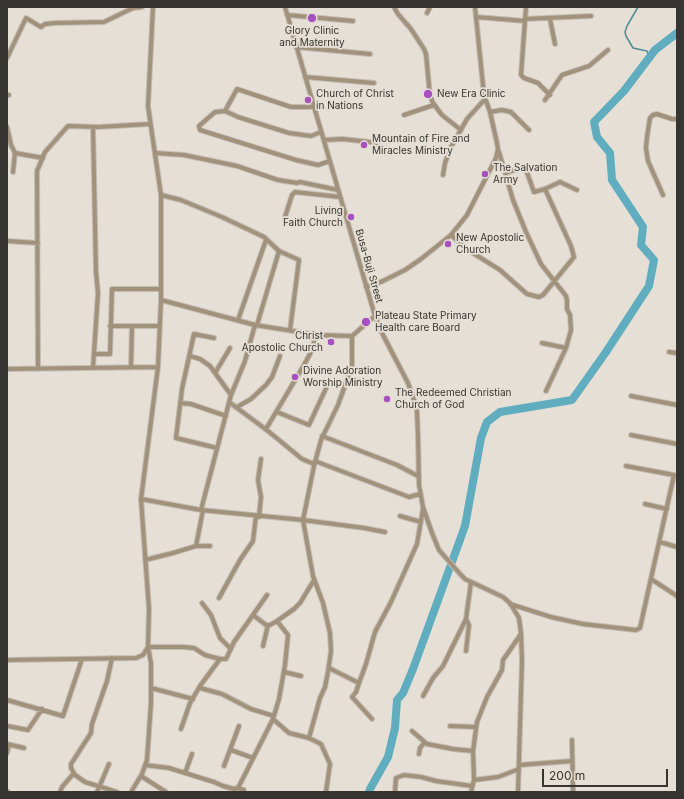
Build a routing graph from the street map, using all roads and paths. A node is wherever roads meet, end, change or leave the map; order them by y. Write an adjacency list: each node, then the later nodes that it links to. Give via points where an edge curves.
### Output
1 (142, 7): 19 (street, via 134,8 104,22 55,23 41,27 26,18)
2 (153, 7): 31 (street, via 148,106)
3 (285, 7): 9 (street, Busa-Buji Street)
4 (394, 7): 25 (street, via 424,49 430,96)
5 (430, 7): 8 (street)
6 (475, 7): 10 (street)
7 (526, 7): 13 (street)
8 (427, 13)
9 (287, 15): 14 (street); 16 (street, Busa-Buji Street)
10 (476, 16): 13 (street); 23 (street)
11 (591, 16): 12 (street)
12 (550, 19): 13 (street); 15 (street)
13 (525, 20): 22 (street, via 521,75 538,84)
14 (353, 21)
15 (555, 44)
16 (296, 47): 18 (street); 20 (street, Busa-Buji Street)
17 (608, 50): 22 (street, via 589,66 562,75)
18 (370, 54)
19 (7, 58)
20 (305, 77): 21 (street); 26 (street, Busa-Buji Street)
21 (374, 83)
22 (550, 95): 24 (street)
23 (485, 99): 28 (street); 34 (street, via 472,112)
24 (545, 100)
25 (434, 105): 29 (street); 34 (street)
26 (314, 107): 27 (street, via 291,107 237,89); 36 (street, Busa-Buji Street)
27 (226, 111): 36 (street, via 289,133 311,136); 43 (street, via 215,112 199,126 200,130 296,160 318,165)
28 (490, 112): 35 (street, via 511,112); 39 (street)
29 (404, 115)
30 (677, 119): 51 (street, via 656,114 650,118 646,148 648,161)
31 (150, 124): 33 (street); 41 (street)
32 (7, 127): 40 (street)
33 (93, 127): 42 (street, via 68,126 45,152); 78 (street, via 98,293)
34 (461, 130): 46 (street, via 447,156)
35 (529, 130)
36 (322, 132): 37 (street, Busa-Buji Street)
37 (324, 140): 38 (street, via 343,139); 43 (street, Busa-Buji Street)
38 (378, 143)
39 (498, 149): 45 (street); 54 (street, via 496,158 467,215)
40 (15, 153): 42 (street); 44 (street)
41 (155, 153): 48 (street, via 184,155 237,166 278,180); 50 (street)
42 (43, 158): 57 (street, via 37,171)
43 (330, 161): 48 (street, Busa-Buji Street)
44 (13, 172)
45 (506, 173): 47 (street, via 525,167 534,192); 59 (street, via 513,200 526,232 541,264)
46 (443, 175)
47 (546, 189): 49 (street, via 560,182); 59 (street, via 574,257)
48 (338, 190): 52 (street, Busa-Buji Street)
49 (577, 190)
50 (161, 195): 55 (street, via 181,200 222,217); 61 (street)
51 (663, 195)
52 (340, 197): 53 (street, via 295,192); 60 (street, Busa-Buji Street)
53 (285, 217)
54 (451, 234): 59 (street, via 468,250 500,270 532,296 543,295); 60 (street, via 405,270)
55 (266, 240): 58 (street); 64 (street)
56 (7, 241): 57 (street)
57 (38, 243): 85 (street)
58 (279, 251): 65 (street); 69 (street, via 299,260)
59 (554, 280): 75 (street, via 566,296 570,315 571,330)
60 (366, 287): 63 (street, Busa-Buji Street)
61 (161, 289): 62 (street); 66 (street, via 112,288)
62 (161, 300): 64 (street); 68 (street)
63 (375, 316): 71 (street); 106 (street, Busa-Buji Street, via 415,403 418,417)
64 (238, 320): 65 (street)
65 (256, 325): 69 (street); 89 (street)
66 (110, 326): 67 (street); 78 (street, via 110,354)
67 (132, 326): 68 (street); 82 (street)
68 (160, 326): 81 (street)
69 (290, 330): 70 (street)
70 (315, 334): 71 (street); 95 (street, via 311,352)
71 (352, 336): 99 (street, via 352,366 338,405)
72 (214, 338): 79 (street, via 194,334)
73 (542, 343): 75 (street)
74 (230, 348): 86 (street)
75 (566, 348): 88 (street)
76 (669, 352): 77 (street)
77 (677, 353)
78 (94, 354): 83 (street)
79 (190, 356): 86 (street, via 206,362); 92 (street)
80 (280, 356): 94 (street, via 266,385)
81 (158, 366): 82 (street); 108 (street)
82 (131, 367): 83 (street)
83 (93, 368): 85 (street)
84 (7, 369): 85 (street)
85 (38, 369)
86 (215, 373): 89 (street)
87 (328, 384): 95 (street, via 309,425)
88 (546, 391)
89 (231, 395): 91 (street)
90 (631, 396): 93 (street)
91 (229, 402): 94 (street); 96 (street)
92 (180, 403): 96 (street, via 191,404); 101 (street, via 176,438)
93 (677, 405)
94 (237, 407): 97 (street)
95 (277, 412): 97 (street)
96 (226, 416): 101 (street)
97 (266, 429): 103 (street, via 302,459)
98 (631, 435): 100 (street)
99 (322, 436): 103 (street); 106 (street, via 397,465)
100 (677, 444)
101 (217, 448): 112 (street)
102 (261, 459): 113 (street, via 258,480 261,497)
103 (315, 463): 107 (street, via 409,497); 115 (street)
104 (626, 466): 105 (street)
105 (676, 474): 111 (street)
106 (418, 476): 107 (street, Busa-Buji Street)
107 (420, 494): 110 (street, Busa-Buji Street)
108 (141, 499): 112 (street); 122 (street)
109 (645, 504): 111 (street)
110 (423, 506): 116 (street); 125 (street, Busa-Buji Street, via 439,550)
111 (667, 509): 118 (street)
112 (202, 510): 113 (street); 119 (street)
113 (257, 516): 115 (street); 128 (street, via 253,541)
114 (400, 516): 116 (street)
115 (303, 520): 117 (street); 124 (street)
116 (421, 522): 147 (street, via 417,544 392,602 375,632)
117 (385, 532)
118 (660, 542): 121 (street); 123 (street)
119 (196, 546): 120 (street); 122 (street)
120 (210, 546)
121 (677, 547)
122 (145, 560): 137 (street, via 149,609)
123 (651, 579): 127 (street); 130 (street, via 641,625 636,630 583,624)
124 (314, 580): 133 (street, via 300,603); 144 (street, via 323,603 330,634)
125 (470, 582): 130 (street, Busa-Buji Street, via 500,594); 132 (street)
126 (267, 595): 131 (street)
127 (677, 596)
128 (220, 598)
129 (202, 603): 138 (street, via 211,615 220,638)
130 (510, 603): 135 (street, via 518,618)
131 (253, 615): 134 (street); 138 (street)
132 (466, 619): 139 (street, via 469,625); 150 (street, via 443,666)
133 (277, 621): 134 (street); 145 (street, via 288,635)
134 (268, 625): 136 (street)
135 (521, 633): 159 (street, via 503,660 502,670 487,697); 177 (street)
136 (263, 646)
137 (148, 647): 141 (street, via 143,655 136,658); 142 (street, via 194,648 205,655); 148 (street)
138 (231, 649): 142 (street, via 226,658)
139 (466, 651)
140 (82, 658): 141 (street); 143 (street); 153 (street, via 62,716)
141 (112, 658): 179 (street, via 91,733 71,764)
142 (220, 659): 149 (street)
143 (7, 660)
144 (329, 668): 147 (street); 162 (street)
145 (284, 672): 146 (street); 154 (street)
146 (301, 676)
147 (359, 683): 155 (street, via 352,697)
148 (151, 688): 152 (street); 175 (street, via 149,740)
149 (200, 688): 152 (street); 154 (street, via 222,694)
150 (423, 696)
151 (7, 700): 153 (street)
152 (193, 700): 160 (street)
153 (42, 709): 156 (street, via 28,730)
154 (274, 718): 162 (street, via 289,733); 172 (street)
155 (372, 719)
156 (7, 726)
157 (239, 726): 167 (street)
158 (450, 726): 159 (street)
159 (476, 727): 168 (street)
160 (181, 728)
161 (412, 731): 164 (street)
162 (309, 738): 193 (street, via 321,744 330,764)
163 (572, 740): 173 (street)
164 (425, 742): 168 (street); 171 (street)
165 (8, 745): 166 (street); 169 (street)
166 (24, 748)
167 (231, 750): 172 (street); 176 (street)
168 (473, 751): 181 (street)
169 (7, 753)
170 (192, 754): 178 (street)
171 (419, 754)
172 (253, 758): 185 (street)
173 (572, 761): 177 (street); 197 (street)
174 (110, 764): 184 (street)
175 (145, 765): 178 (street); 180 (street)
176 (224, 766)
177 (519, 767): 181 (street, via 498,777); 196 (street)
178 (185, 773): 182 (street)
179 (74, 774): 184 (street); 186 (street)
180 (141, 776): 189 (street); 190 (street)
181 (474, 780): 183 (street)
182 (223, 786): 185 (street); 191 (street)
183 (472, 786): 194 (street, via 404,775 396,778); 195 (street)
184 (99, 787): 187 (street); 188 (street)
185 (238, 788): 192 (street, via 244,790)
186 (60, 792)
187 (97, 792)
188 (117, 792)
189 (131, 792)
190 (166, 792)
191 (219, 792)
192 (243, 792)
193 (326, 792)
194 (395, 792)
195 (471, 792)
196 (518, 792)
197 (573, 792)

